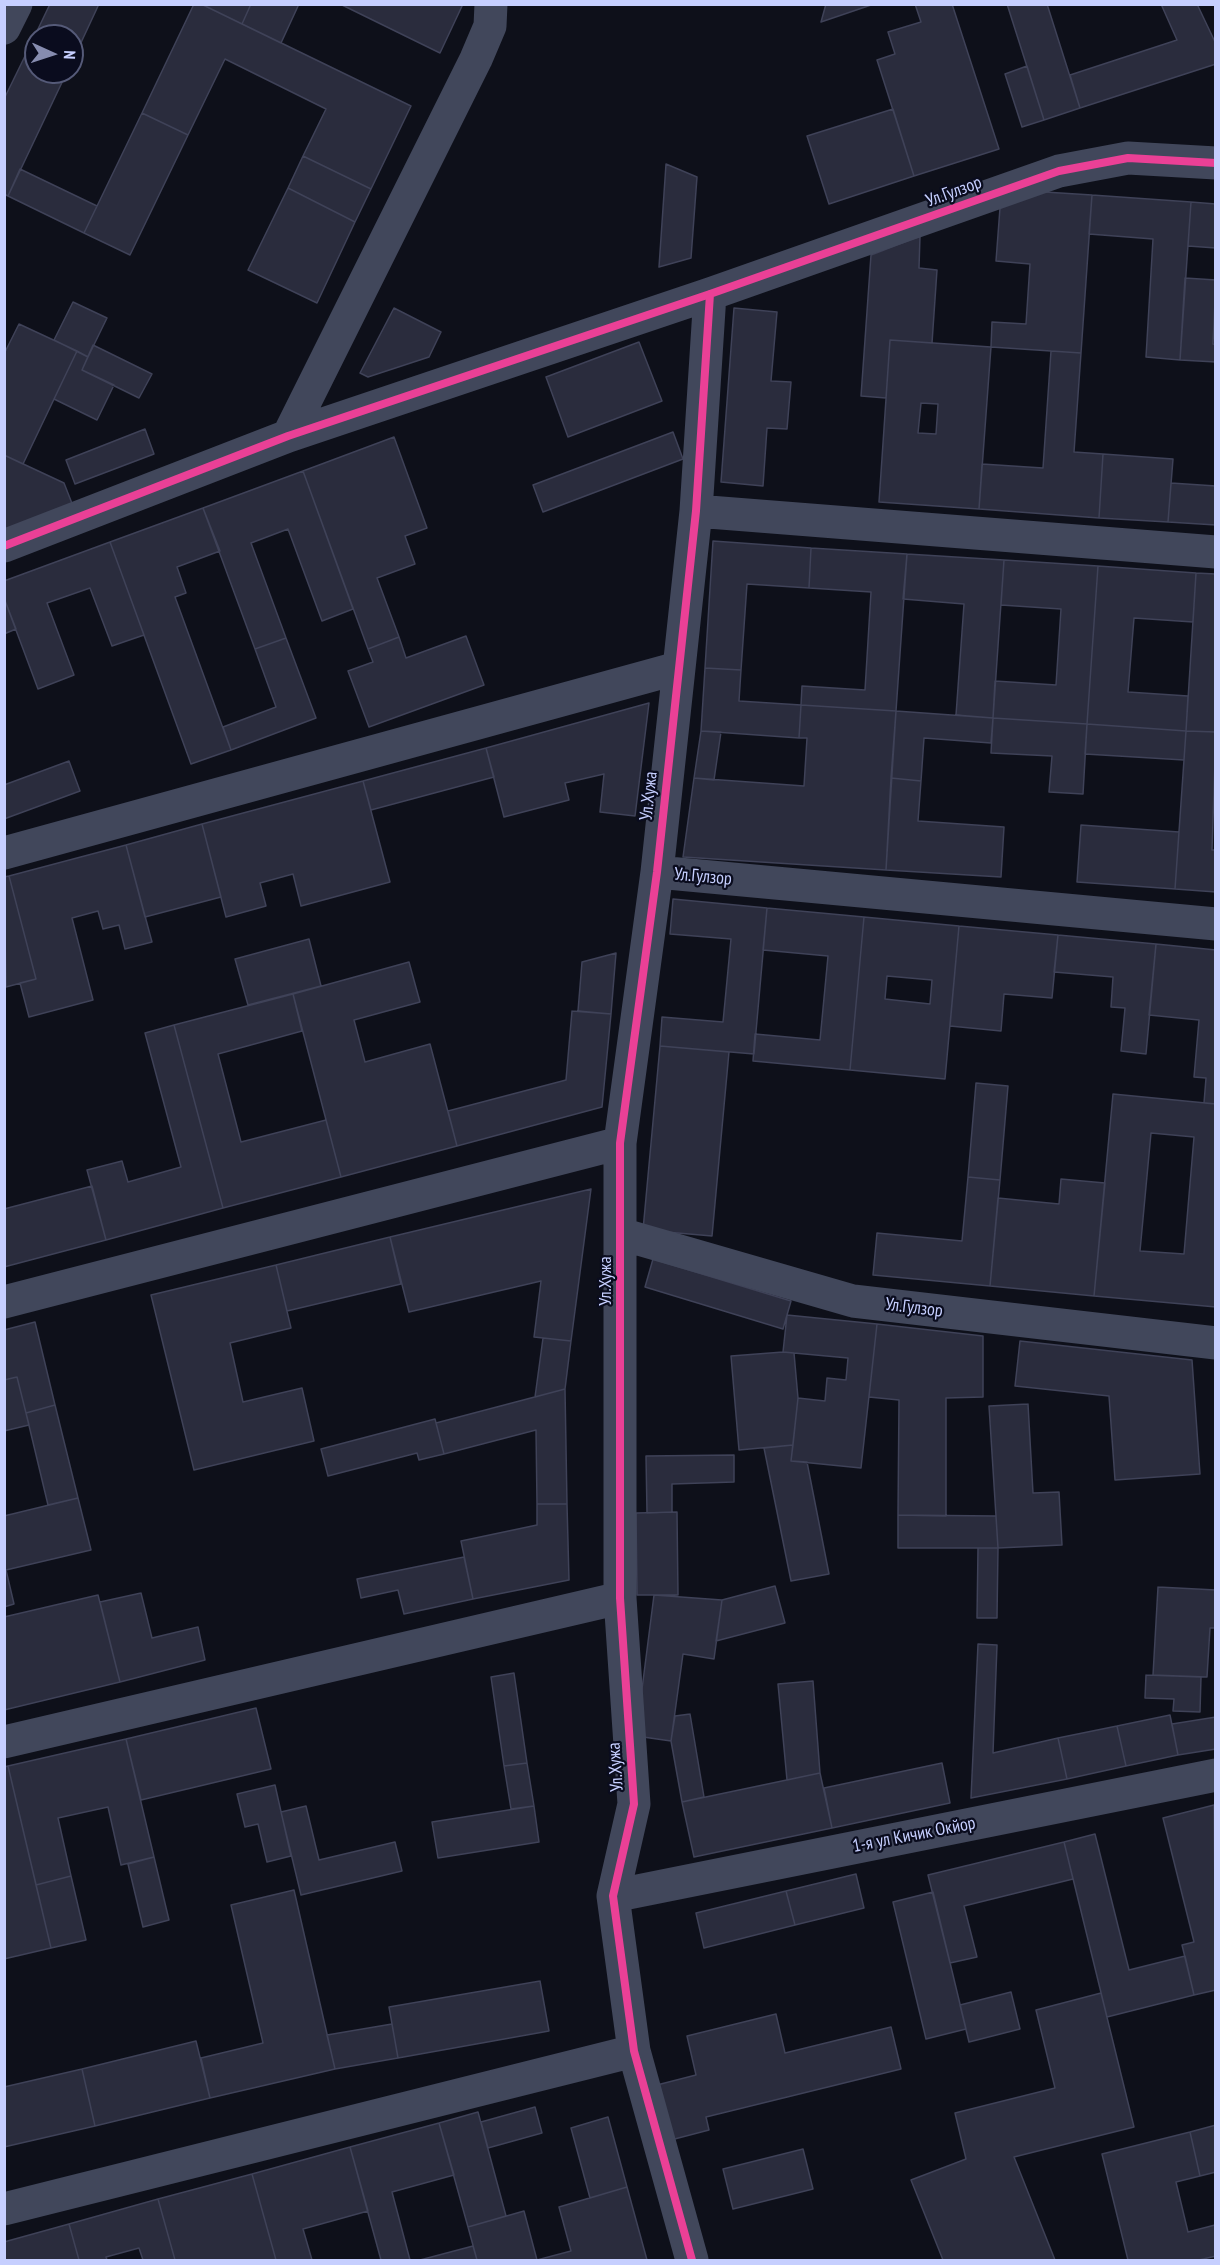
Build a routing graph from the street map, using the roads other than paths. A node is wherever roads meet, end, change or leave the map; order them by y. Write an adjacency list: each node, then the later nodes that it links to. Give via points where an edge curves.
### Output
1 (16, 4): 3 (street)
2 (490, 4): 6 (street, via 490,26 476,59)
3 (4, 28)
4 (1215, 163): 5 (street, Ул.Гулзор, via 1128,158 1059,171)
5 (710, 294): 6 (street, Ул.Гулзор); 7 (street, Ул.Хужа)
6 (288, 436): 8 (street, Ул.Гулзор)
7 (696, 511): 9 (street); 10 (street, Ул.Хужа)
8 (4, 546)
9 (1215, 552)
10 (678, 668): 11 (street); 12 (street, Ул.Хужа)
11 (4, 853)
12 (657, 872): 13 (street, Ул.Гулзор); 14 (street, Ул.Хужа)
13 (1215, 924)
14 (620, 1143): 15 (street, Ул.Хужа); 16 (street)
15 (621, 1234): 17 (street, Ул.Гулзор, via 853,1301); 18 (street, Ул.Хужа)
16 (4, 1302)
17 (1215, 1343)
18 (620, 1598): 19 (street); 21 (street, Ул.Хужа, via 634,1804)
19 (4, 1742)
20 (1215, 1774): 21 (street, 1-я ул Кичик Окйор)
21 (613, 1896): 22 (street, Ул.Хужа)
22 (634, 2051): 23 (street); 24 (street, Ул.Хужа)
23 (4, 2209)
24 (692, 2260)

